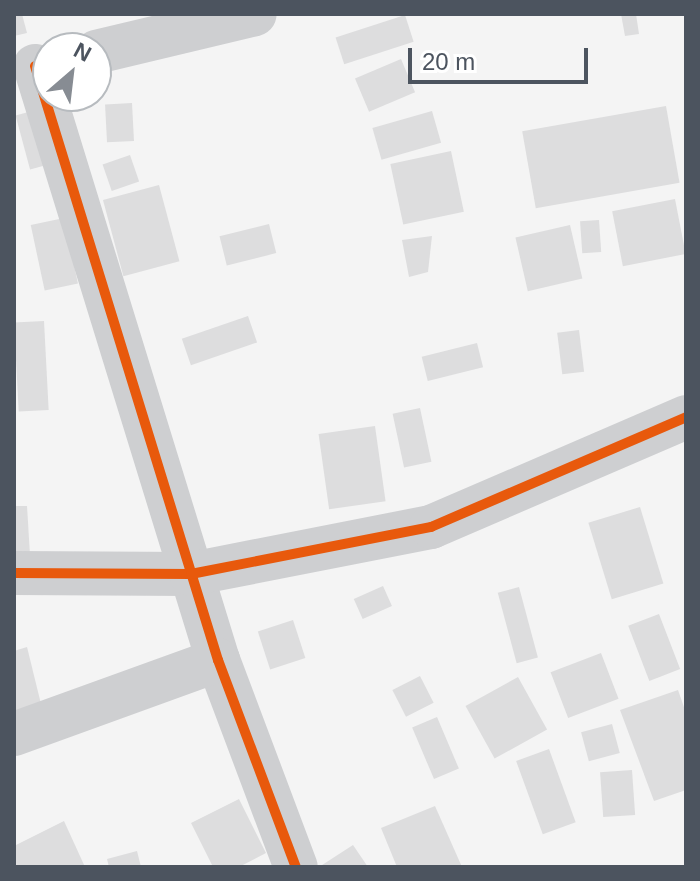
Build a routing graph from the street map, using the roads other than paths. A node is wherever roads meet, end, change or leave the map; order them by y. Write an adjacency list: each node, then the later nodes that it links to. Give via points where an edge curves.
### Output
1 (255, 14): 2 (street)
2 (112, 48)
3 (46, 112): 6 (street)
4 (686, 417): 6 (street, via 431,527)
5 (14, 573): 6 (street)
6 (191, 574): 7 (street)
7 (218, 660): 8 (street); 9 (street)
8 (14, 734)
9 (296, 867)

